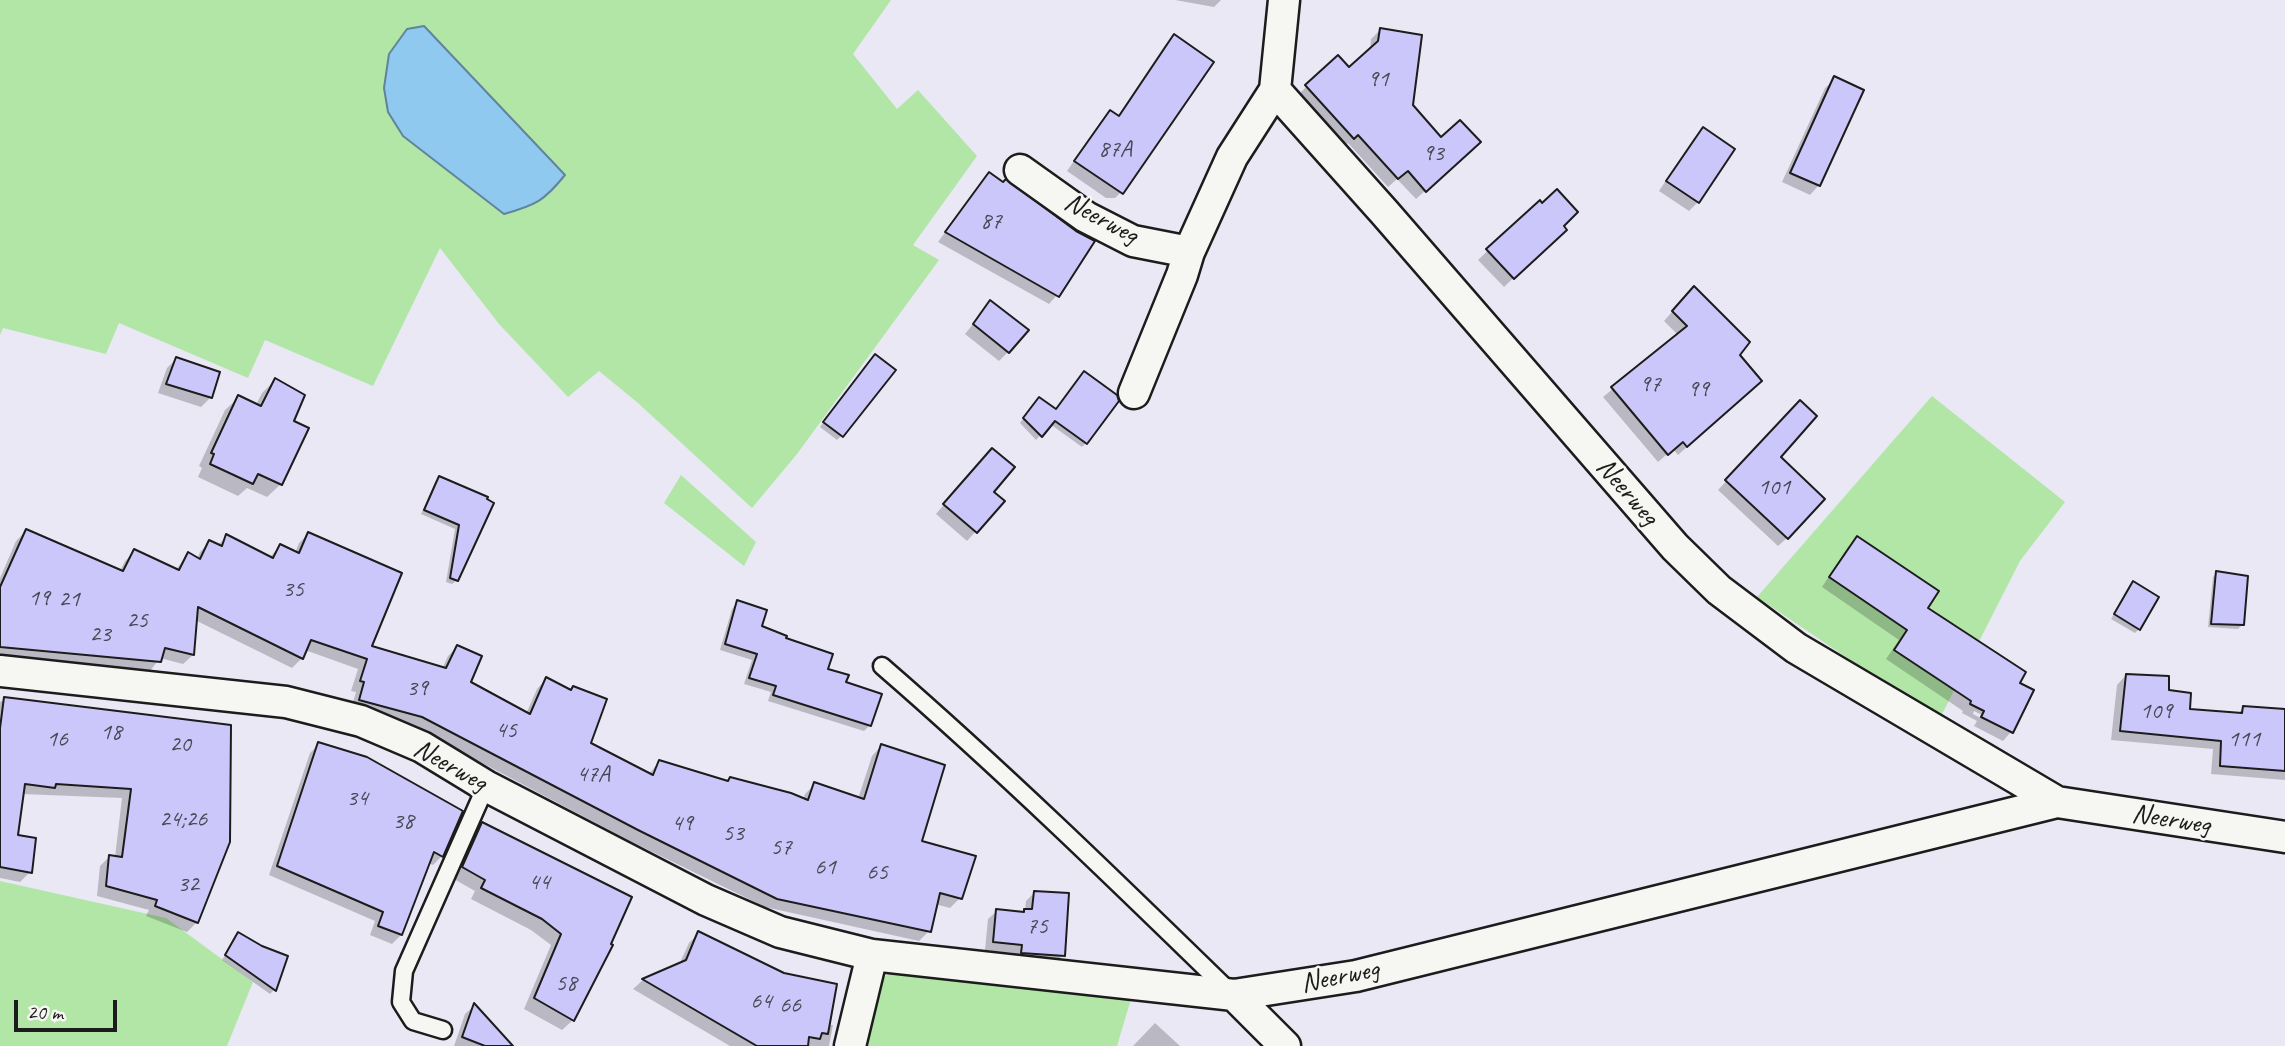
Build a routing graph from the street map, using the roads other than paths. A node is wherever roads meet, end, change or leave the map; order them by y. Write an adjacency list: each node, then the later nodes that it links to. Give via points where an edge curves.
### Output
1 (1284, 0): 2 (street)
2 (1275, 90): 4 (street, via 1233,158); 9 (street, Neerweg, via 1675,547 1719,590 1796,648)
3 (1020, 170): 4 (street, Neerweg, via 1086,216 1133,241)
4 (1189, 252): 5 (street)
5 (1134, 393)
6 (882, 666): 12 (lane, via 968,741)
7 (0, 671): 8 (street, Neerweg, via 286,702 374,726 422,747)
8 (486, 786): 11 (street, Neerweg, via 706,900 780,932); 13 (lane, via 404,971 401,1002 413,1021)
9 (2057, 802): 10 (street, Neerweg); 12 (street, Neerweg, via 1356,976)
10 (2285, 837)
11 (872, 955): 12 (street, Neerweg); 14 (street)
12 (1234, 996): 15 (street)
13 (443, 1030)
14 (850, 1046)
15 (1285, 1046)

